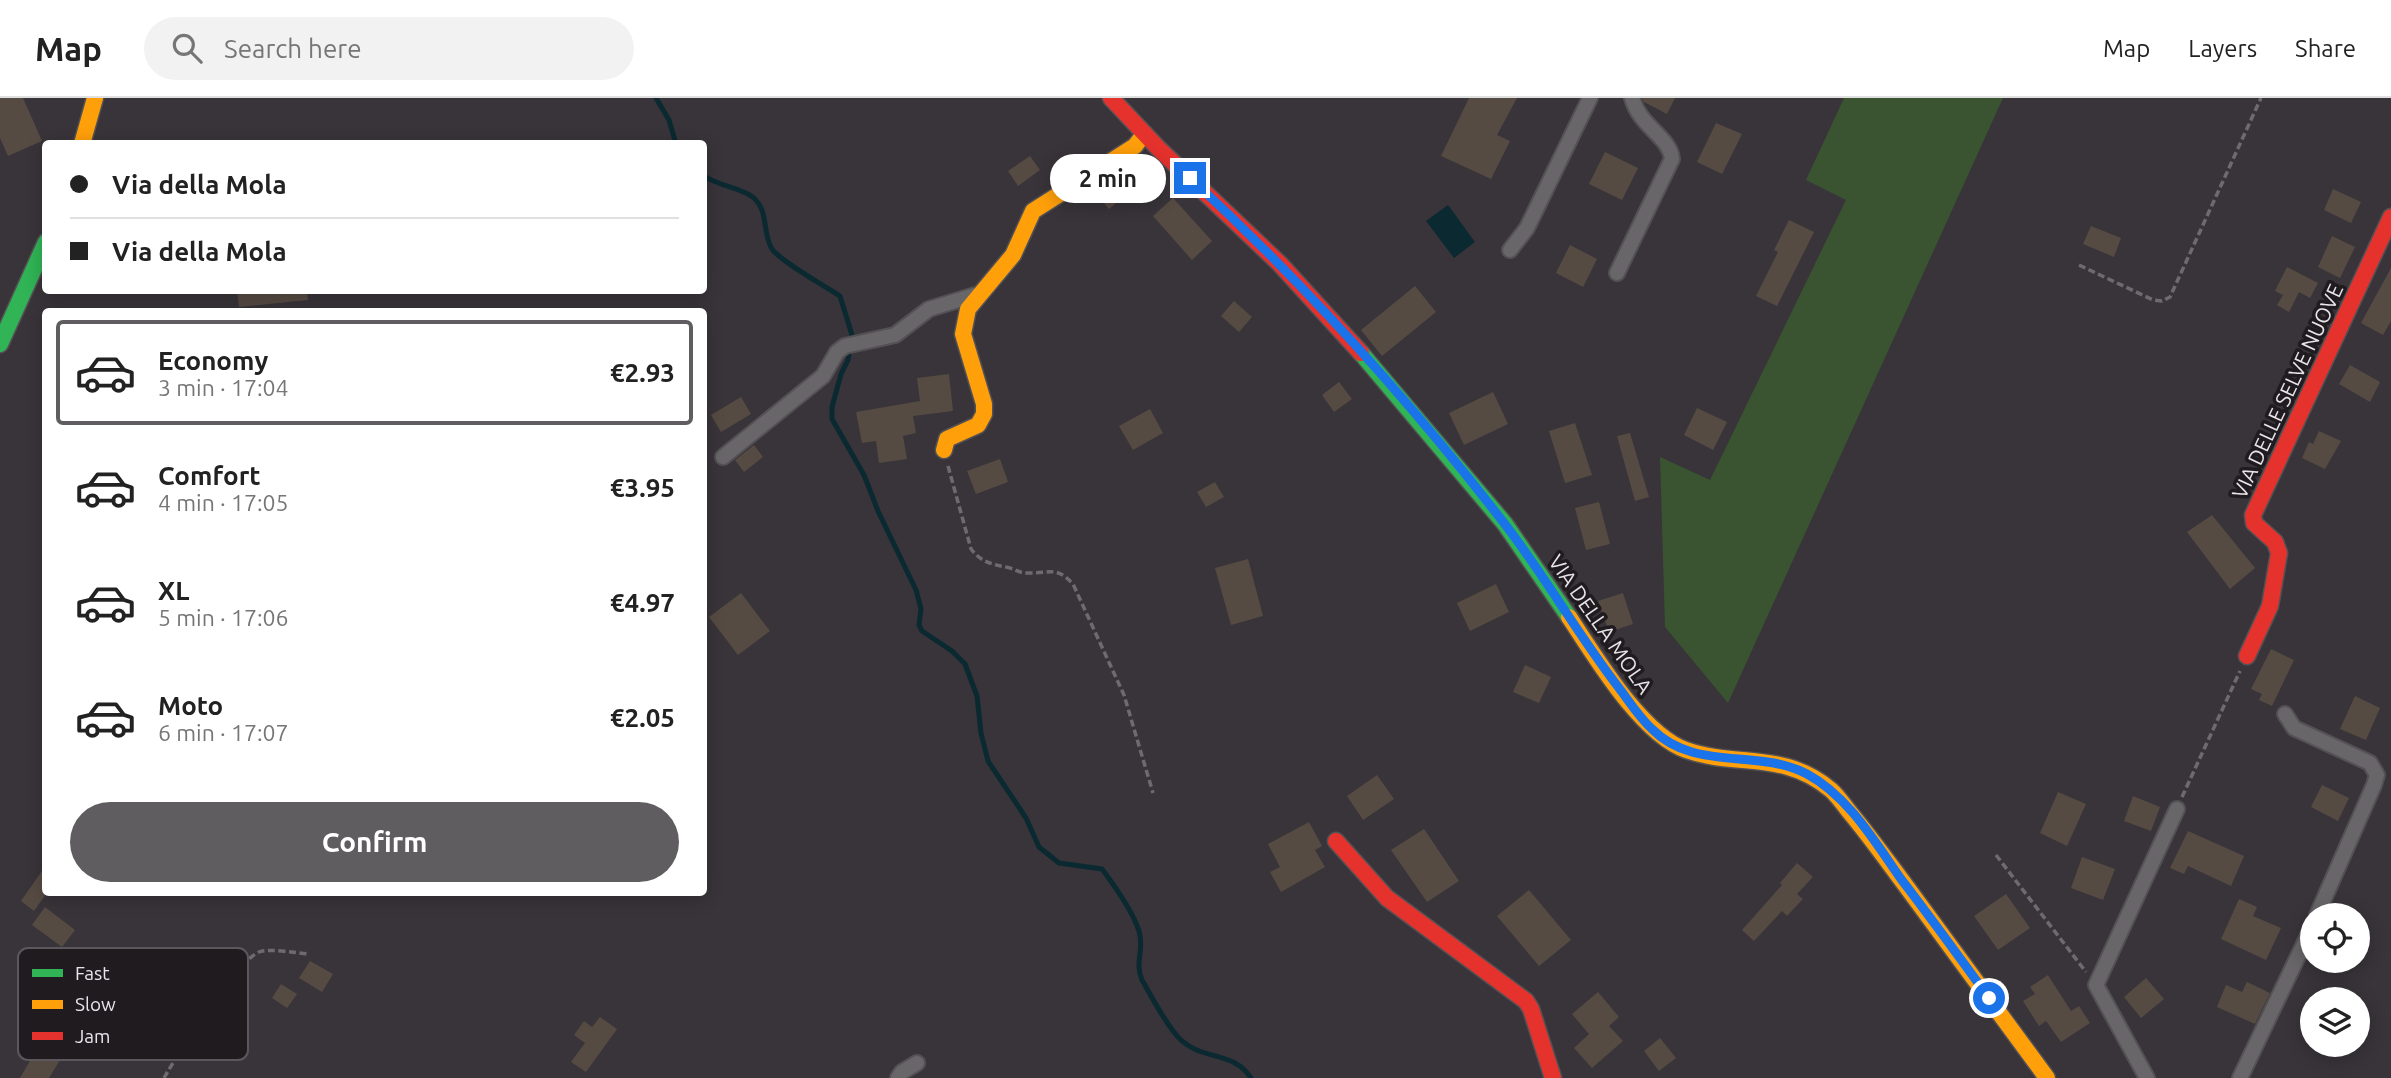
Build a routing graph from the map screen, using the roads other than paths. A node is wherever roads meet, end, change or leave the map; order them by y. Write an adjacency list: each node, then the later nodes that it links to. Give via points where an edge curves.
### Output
1 (95, 98): 6 (street)
2 (1111, 98): 5 (street, VIA DELLA MOLA)
3 (1590, 98): 8 (street, via 1527,228)
4 (1632, 98): 10 (street, via 1672,159)
5 (1144, 134): 11 (street, via 1135,146 1033,211 1003,270); 24 (street, VIA DELLA MOLA, via 1280,264 1394,389 1505,524 1605,670 1651,728 1686,750 1776,763 1809,775 1832,791)
6 (83, 140)
7 (2391, 217): 15 (street, VIA DELLE SELVE NUOVE, via 2253,515 2254,523 2275,542 2279,553 2270,606)
8 (1510, 250)
9 (42, 251): 12 (street)
10 (1617, 273)
11 (975, 295): 13 (street, via 962,323 985,415 975,429 947,439); 14 (street, via 929,309 895,335 851,344 837,352 823,376)
12 (0, 344)
13 (944, 450)
14 (723, 457)
15 (2247, 656)
16 (2285, 714): 19 (street, via 2294,728 2370,763 2376,775)
17 (2177, 809): 25 (street, via 2096,985)
18 (1336, 841): 23 (street, via 1387,898 1526,1001)
19 (2322, 903)
20 (2300, 952): 26 (street)
21 (917, 1063): 22 (street)
22 (898, 1078)
23 (1553, 1078)
24 (2047, 1078)
25 (2147, 1078)
26 (2240, 1078)

